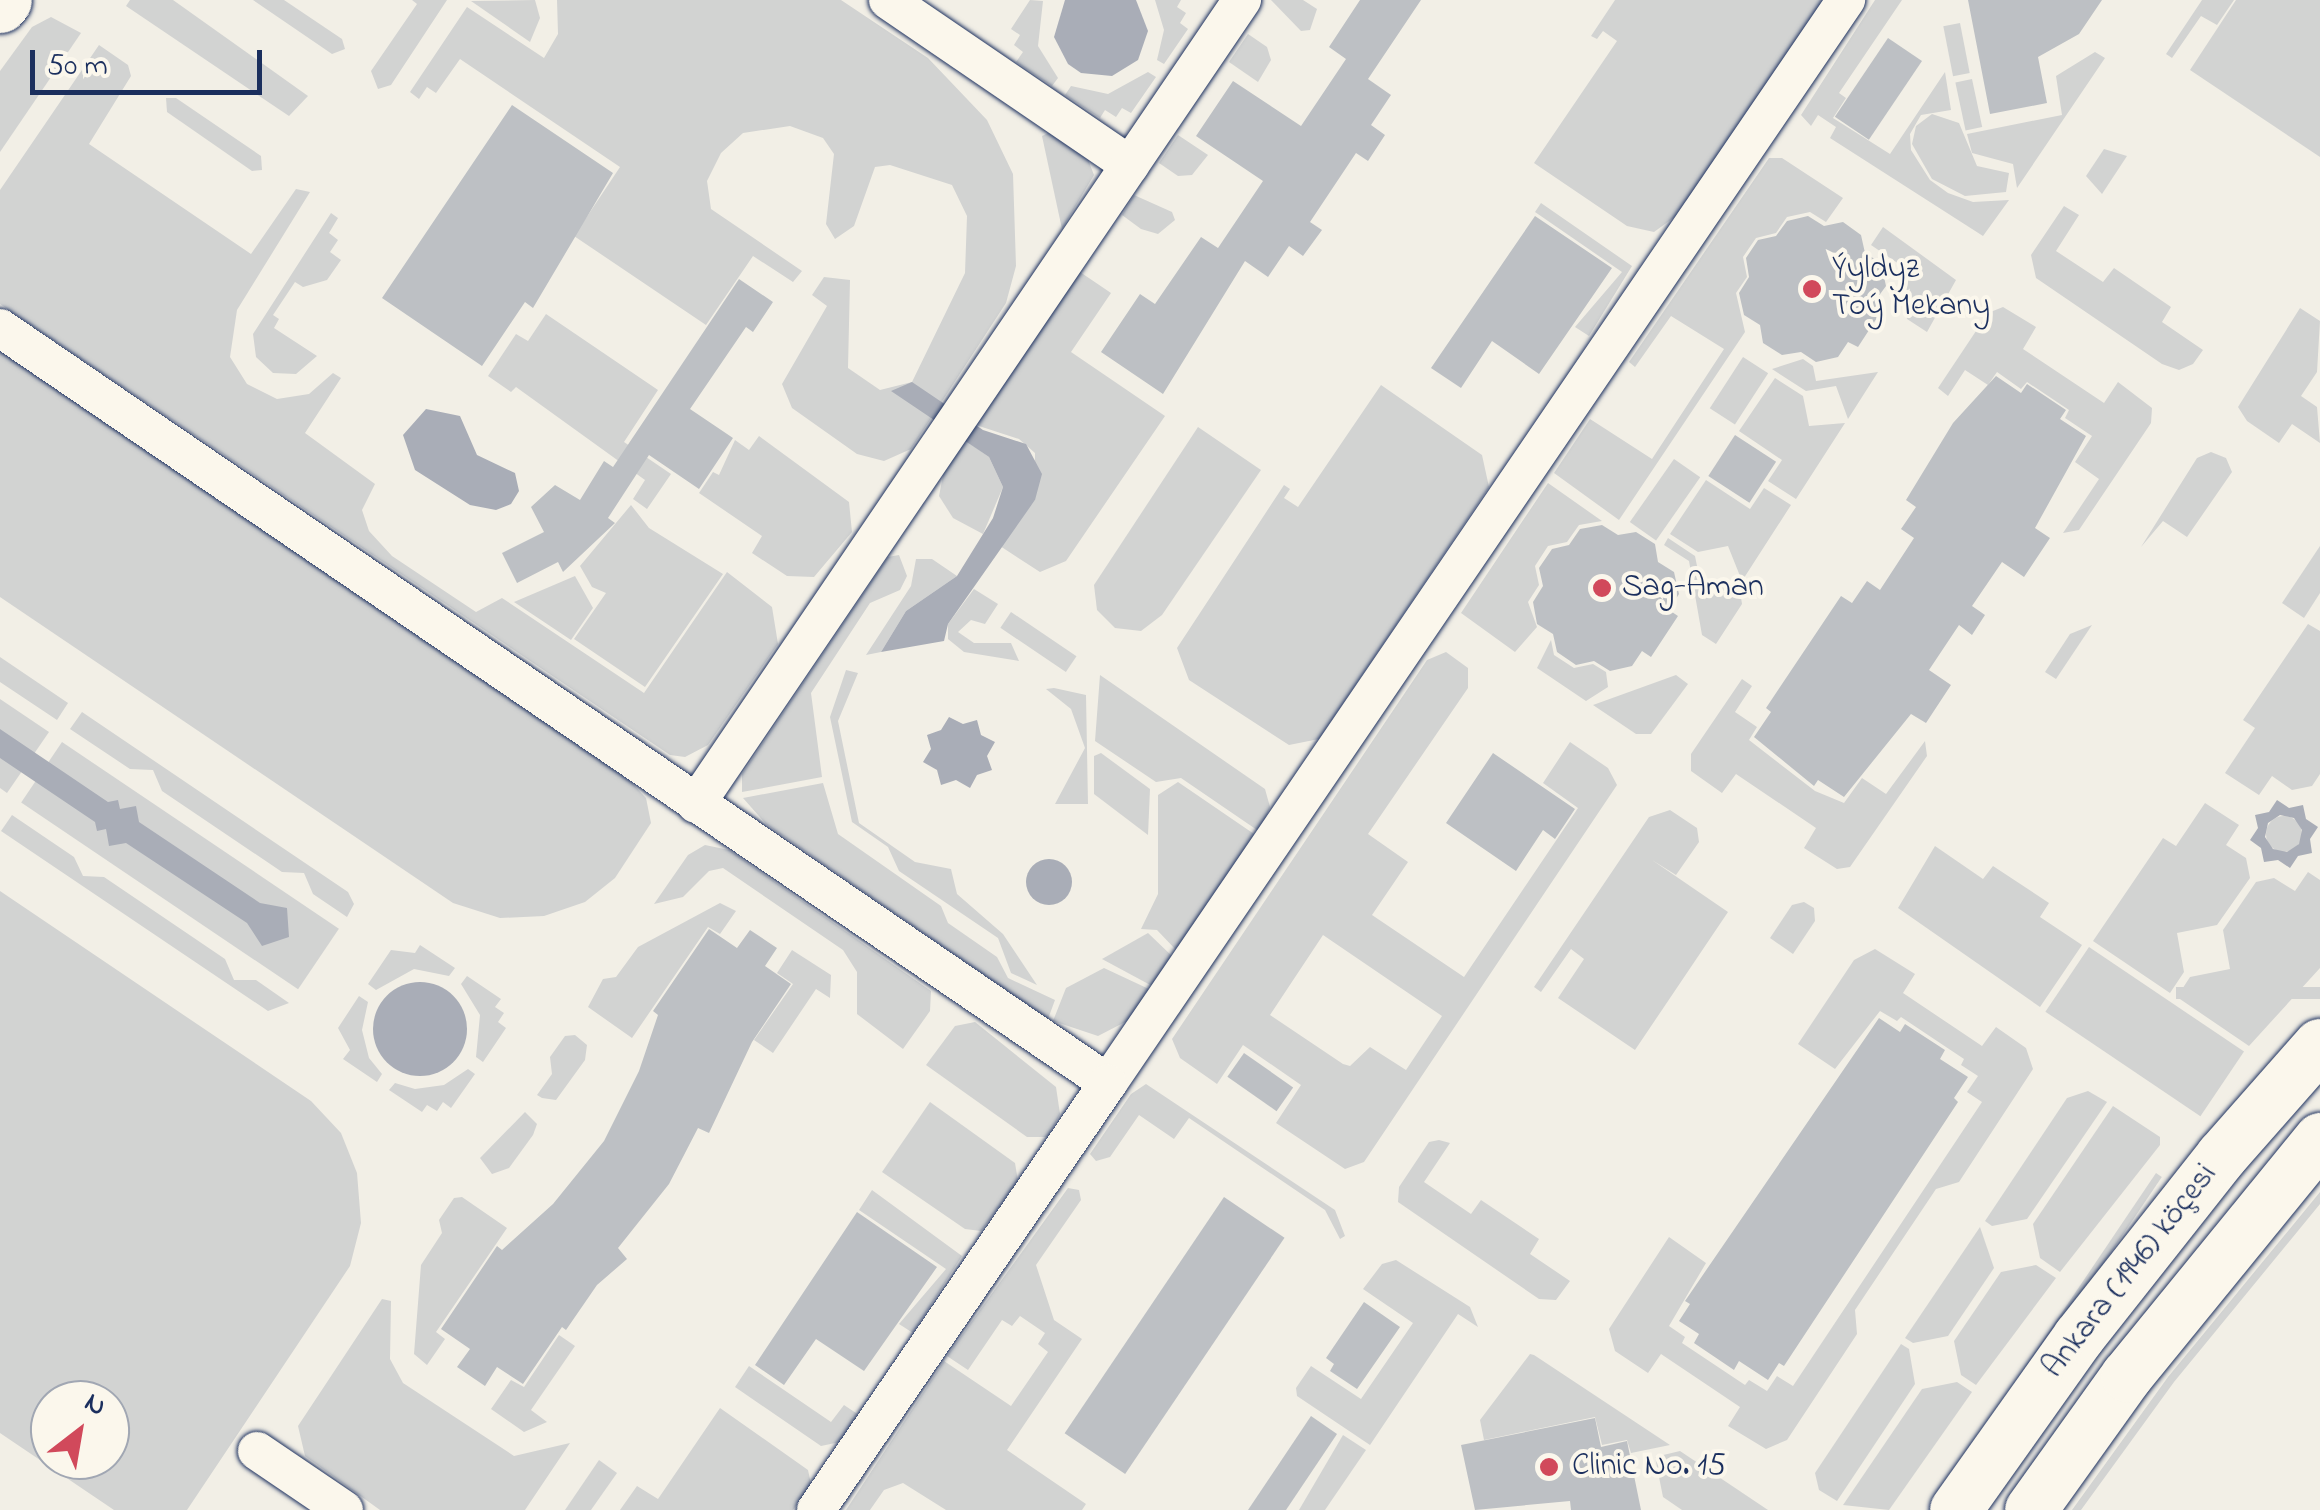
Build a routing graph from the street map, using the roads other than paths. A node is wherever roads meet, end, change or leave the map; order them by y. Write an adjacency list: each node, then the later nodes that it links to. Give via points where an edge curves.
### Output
1 (888, 0): 4 (street)
2 (1846, 0): 8 (street)
3 (1238, 2): 4 (street)
4 (1130, 164): 6 (street)
5 (0, 328): 6 (street)
6 (696, 804): 8 (street)
7 (2320, 1045): 13 (main road, Ankara (1946) köçesi, via 2079,1337)
8 (1108, 1083): 12 (street)
9 (2320, 1139): 14 (main road, Ankara (1946) köçesi, via 2127,1376)
10 (257, 1452): 11 (street)
11 (344, 1510)
12 (816, 1510)
13 (1956, 1510)
14 (2031, 1510)

